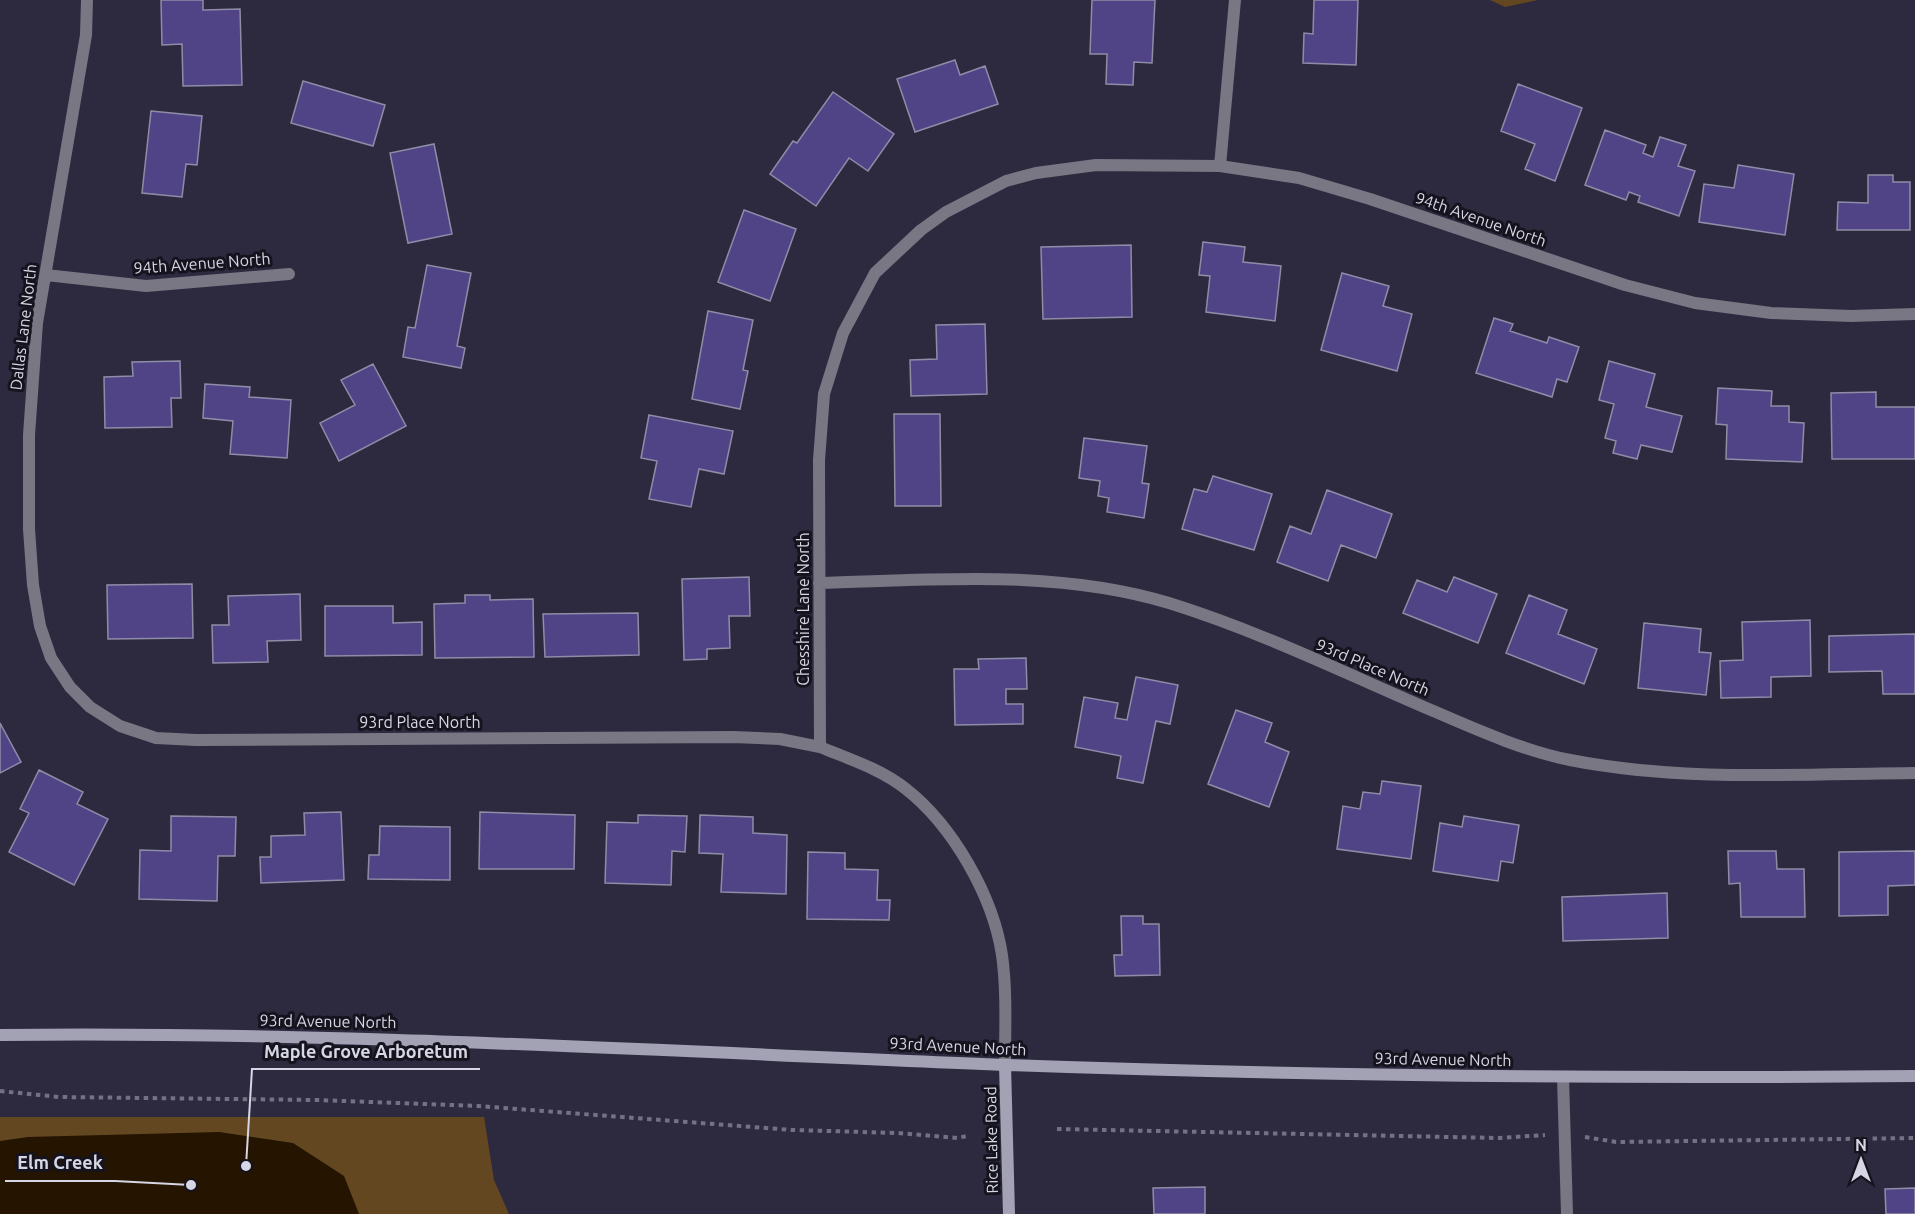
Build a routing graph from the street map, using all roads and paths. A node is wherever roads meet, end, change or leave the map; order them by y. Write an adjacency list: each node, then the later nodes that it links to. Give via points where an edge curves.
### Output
1 (87, 0): 6 (street, Dallas Lane North, via 86,35)
2 (1235, 0): 3 (street)
3 (1220, 166): 4 (street, 94th Avenue North, via 1096,165); 7 (street, 94th Avenue North, via 1309,181 1625,285 1695,303 1771,313)
4 (1036, 173): 8 (street, Chesshire Lane North, via 975,195 921,230 875,273 843,333 824,394 819,460)
5 (289, 274): 6 (street, 94th Avenue North, via 146,286)
6 (46, 275): 9 (street, Dallas Lane North, via 32,379 29,529 33,585 40,626)
7 (1915, 314)
8 (819, 583): 10 (street, Chesshire Lane North); 11 (street, 93rd Place North, via 1000,579 1084,585 1167,603 1248,632 1491,736 1567,759 1648,772 1716,775)
9 (51, 658): 10 (street, 93rd Place North, via 70,687 90,707 120,726 156,738 733,737 780,739)
10 (820, 747): 13 (street, via 871,768 905,788 932,813 960,851 992,917 1001,954)
11 (1915, 773)
12 (0, 1035): 13 (main road, 93rd Avenue North, via 353,1038)
13 (1005, 1065): 15 (main road, 93rd Avenue North); 21 (main road, Rice Lake Road)
14 (1915, 1076): 15 (main road, 93rd Avenue North)
15 (1563, 1077): 18 (street)
16 (0, 1091): 19 (path, via 59,1097 433,1104 792,1130)
17 (1057, 1128): 18 (path, via 1499,1138)
18 (1564, 1134): 20 (path, via 1616,1142); 22 (street)
19 (967, 1136)
20 (1915, 1138)
21 (1009, 1214)
22 (1567, 1214)

